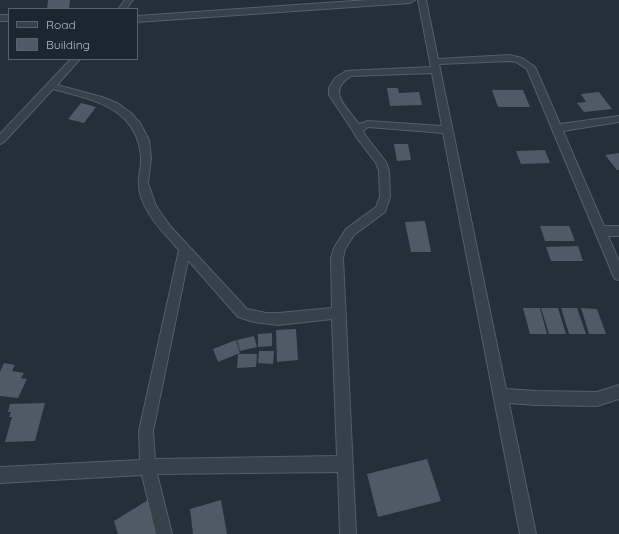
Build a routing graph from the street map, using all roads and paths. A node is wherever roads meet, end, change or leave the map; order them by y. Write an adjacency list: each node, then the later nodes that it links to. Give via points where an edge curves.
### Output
1 (129, 0): 4 (street)
2 (410, 0): 5 (street)
3 (422, 0): 7 (street)
4 (123, 8)
5 (138, 19)
6 (75, 60): 8 (street)
7 (436, 66): 10 (street, via 509,58 524,62 533,70); 12 (street, via 354,72 341,77 336,84 334,95); 13 (street)
8 (51, 86): 11 (street); 17 (street, via 103,100 119,108 134,121 146,148 143,178 147,198 157,217)
9 (619, 119): 10 (street)
10 (557, 128): 15 (street)
11 (4, 129): 14 (street)
12 (358, 130): 13 (street, via 368,124); 19 (street, via 381,162 385,197 381,209 350,232 340,248 337,258)
13 (448, 130): 21 (street)
14 (0, 140)
15 (600, 230): 16 (street); 18 (street)
16 (619, 231)
17 (185, 248): 19 (street, via 243,313 270,320); 23 (street, via 148,417)
18 (619, 275)
19 (338, 313): 22 (street)
20 (619, 392): 21 (street, via 597,399)
21 (500, 395): 27 (street)
22 (345, 464): 23 (street); 26 (street)
23 (148, 467): 24 (street); 25 (street)
24 (0, 475)
25 (164, 534)
26 (348, 534)
27 (528, 534)

